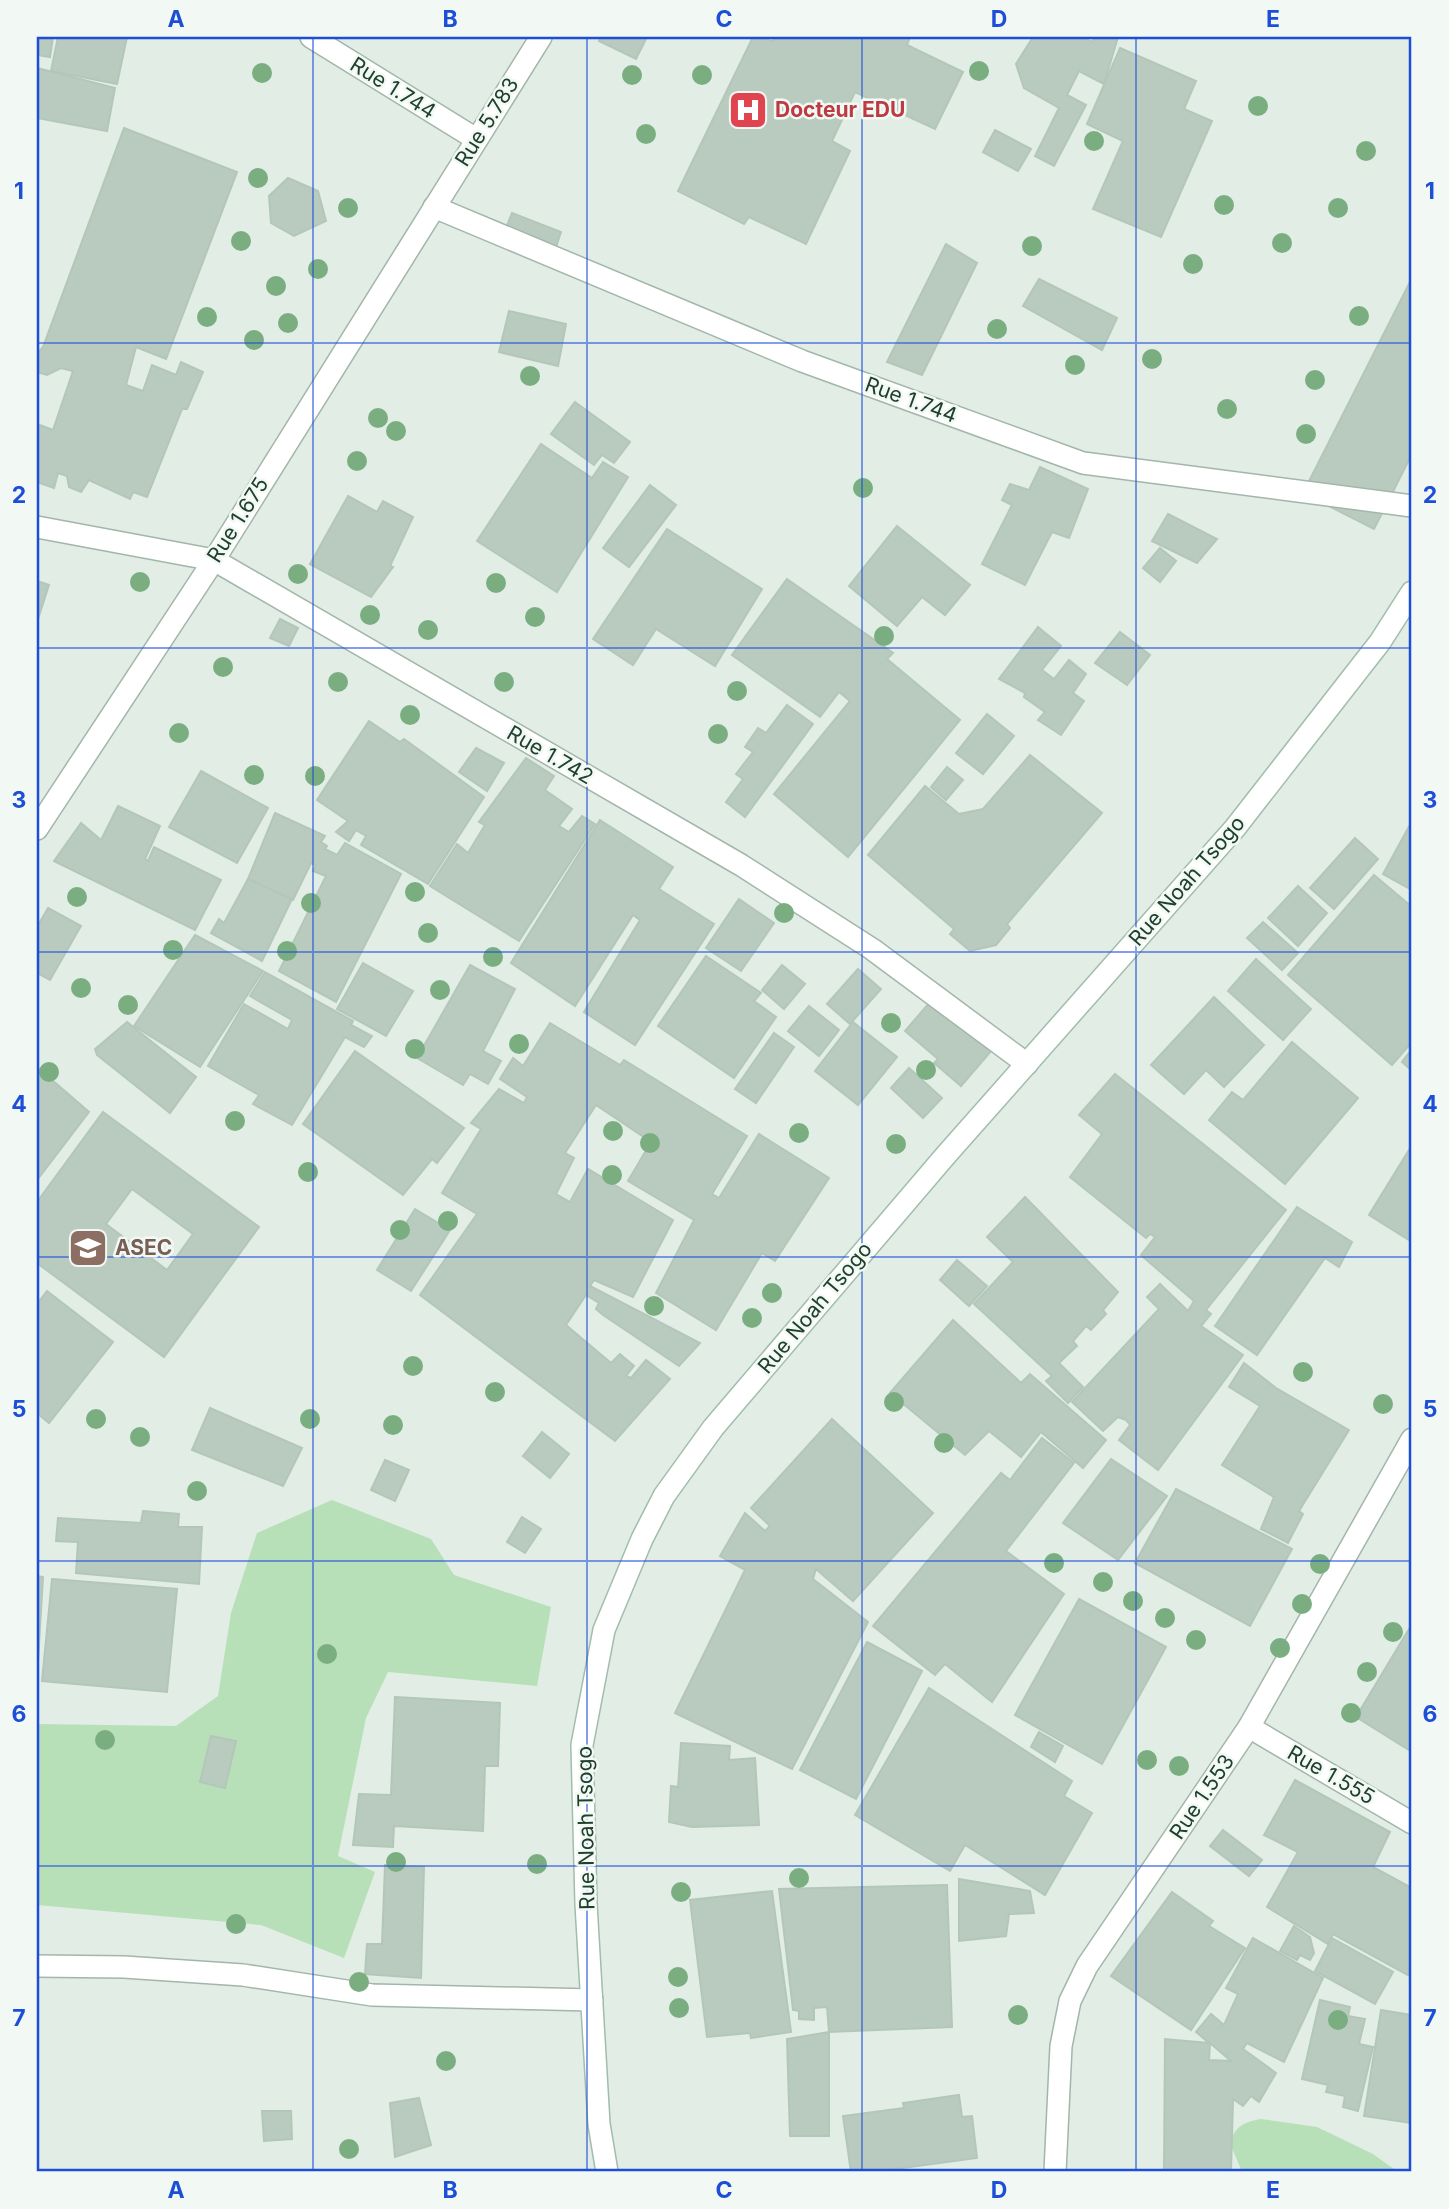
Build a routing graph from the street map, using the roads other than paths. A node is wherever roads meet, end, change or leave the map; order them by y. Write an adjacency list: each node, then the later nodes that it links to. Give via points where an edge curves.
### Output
1 (311, 37): 3 (street, Rue 1.744)
2 (541, 37): 3 (street, Rue 5.783)
3 (476, 139): 4 (street, Rue 5.783)
4 (434, 207): 5 (street, Rue 1.744, via 802,361 1083,463); 7 (street, Rue 1.675)
5 (1412, 506)
6 (37, 527): 7 (street, Rue 1.742)
7 (214, 560): 9 (street, Rue 1.675); 10 (street, Rue 1.742, via 741,865 872,949)
8 (1412, 592): 10 (street, Rue Noah Tsogo, via 1380,642 1235,828)
9 (37, 830)
10 (1027, 1064): 15 (street, Rue Noah Tsogo, via 713,1428 664,1496 642,1539 604,1630 582,1745)
11 (1412, 1439): 12 (street, Rue 1.553)
12 (1249, 1727): 13 (street, Rue 1.555); 17 (street, Rue 1.553, via 1087,1966 1070,2001 1061,2046)
13 (1412, 1823)
14 (37, 1966): 15 (street, via 243,1975 372,1995)
15 (592, 2000): 16 (street, Rue Noah Tsogo, via 599,2124)
16 (607, 2172)
17 (1055, 2172)

